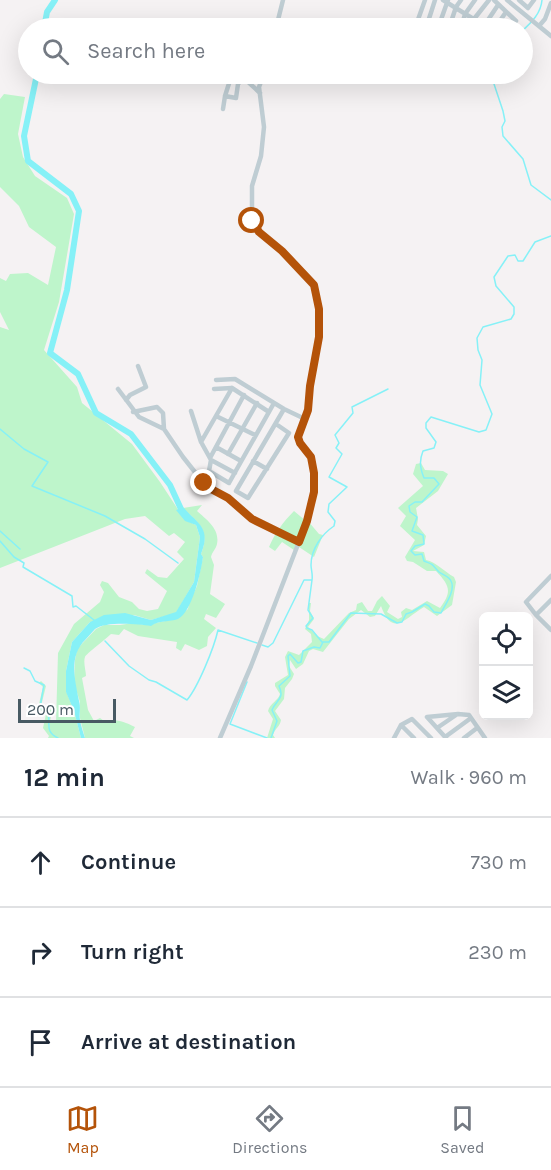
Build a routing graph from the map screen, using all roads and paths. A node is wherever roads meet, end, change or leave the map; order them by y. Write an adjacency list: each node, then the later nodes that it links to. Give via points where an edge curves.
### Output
1 (283, 0): 17 (street)
2 (425, 0): 18 (street)
3 (435, 0): 19 (street)
4 (461, 0): 14 (street)
5 (475, 0): 16 (street)
6 (489, 0): 24 (street)
7 (494, 0): 12 (street)
8 (507, 0): 28 (street)
9 (519, 0): 10 (street, via 528,8)
10 (534, 0)
11 (446, 1): 14 (street); 20 (street)
12 (498, 4): 15 (street); 25 (street)
13 (550, 5): 29 (street)
14 (456, 8): 16 (street); 21 (street)
15 (506, 12): 26 (street); 27 (street)
16 (465, 14): 22 (street); 23 (street)
17 (278, 18)
18 (419, 18)
19 (429, 18)
20 (441, 18)
21 (452, 18)
22 (464, 18)
23 (471, 18)
24 (476, 18)
25 (491, 18)
26 (502, 18)
27 (513, 18)
28 (527, 18)
29 (545, 19): 31 (street); 32 (street)
30 (533, 22): 31 (street)
31 (536, 24): 33 (street)
32 (551, 24)
33 (551, 36)
34 (229, 84): 39 (street)
35 (238, 84): 39 (street, via 236,98)
36 (250, 84): 38 (street)
37 (260, 84): 38 (street)
38 (260, 93): 55 (street, via 264,127 252,186 252,221 314,285 319,309 319,337)
39 (225, 96): 40 (street)
40 (223, 108)
41 (138, 366): 47 (street, via 146,387)
42 (216, 380): 49 (street, via 235,379)
43 (232, 388): 45 (street); 46 (street); 54 (street)
44 (118, 389): 47 (street)
45 (214, 389)
46 (244, 395): 48 (street); 56 (street)
47 (126, 400): 52 (street)
48 (257, 403): 53 (street); 59 (street)
49 (274, 403): 50 (street); 53 (street)
50 (284, 410): 55 (street); 57 (street)
51 (191, 411): 61 (street)
52 (134, 412): 58 (street); 58 (street, via 157,407 163,413)
53 (269, 412): 60 (street)
54 (216, 416): 56 (street); 61 (street)
55 (305, 419): 69 (street, via 298,440 311,457 315,483)
56 (229, 422): 59 (street); 62 (street)
57 (276, 424): 66 (street); 67 (street, via 289,433)
58 (164, 429): 69 (street, via 204,483 252,519)
59 (242, 429): 60 (street); 63 (street)
60 (255, 435): 65 (street)
61 (201, 442): 64 (street)
62 (216, 447): 63 (street); 64 (street)
63 (228, 454): 65 (street)
64 (210, 459): 68 (street); 68 (street, via 209,471 229,483)
65 (241, 461): 68 (street)
66 (254, 461): 67 (street); 67 (street, via 236,491 248,498)
67 (267, 469)
68 (235, 473)
69 (299, 542): 84 (street)
70 (550, 580): 72 (street)
71 (534, 585): 72 (street)
72 (538, 590): 74 (street, via 526,603)
73 (551, 600): 74 (street)
74 (536, 615): 76 (street)
75 (551, 622): 76 (street)
76 (549, 628)
77 (458, 714): 78 (street); 79 (street); 82 (street)
78 (427, 717): 80 (street); 82 (street)
79 (471, 718): 83 (street); 88 (street)
80 (415, 722): 81 (street, via 412,718); 87 (street)
81 (401, 725): 85 (street); 86 (street)
82 (437, 728): 88 (street)
83 (477, 728): 89 (street); 90 (street)
84 (220, 738)
85 (394, 738)
86 (414, 738)
87 (431, 738)
88 (446, 738)
89 (464, 738)
90 (484, 738)

